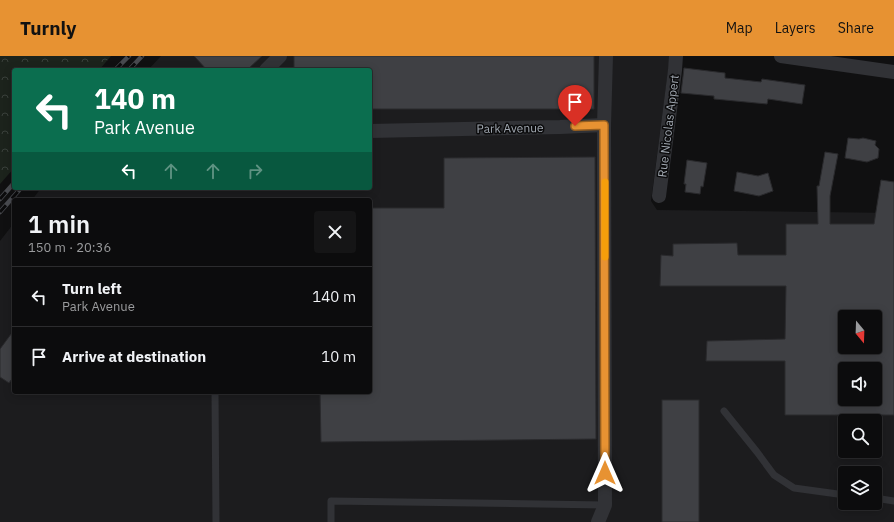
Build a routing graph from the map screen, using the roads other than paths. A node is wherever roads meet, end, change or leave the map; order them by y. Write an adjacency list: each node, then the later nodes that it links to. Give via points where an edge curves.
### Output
1 (280, 56): 5 (street)
2 (606, 56): 7 (street)
3 (676, 56): 9 (street, Rue Nicolas Appert)
4 (781, 56): 6 (street)
5 (268, 68)
6 (894, 72)
7 (604, 125): 8 (street, Park Avenue); 15 (street)
8 (372, 130)
9 (659, 196)
10 (215, 394): 16 (lane)
11 (724, 411): 12 (lane, via 774,475 794,488)
12 (838, 493)
13 (882, 499): 14 (lane)
14 (894, 501)
15 (605, 505): 17 (lane, via 331,501); 18 (street)
16 (216, 522)
17 (331, 522)
18 (598, 522)

